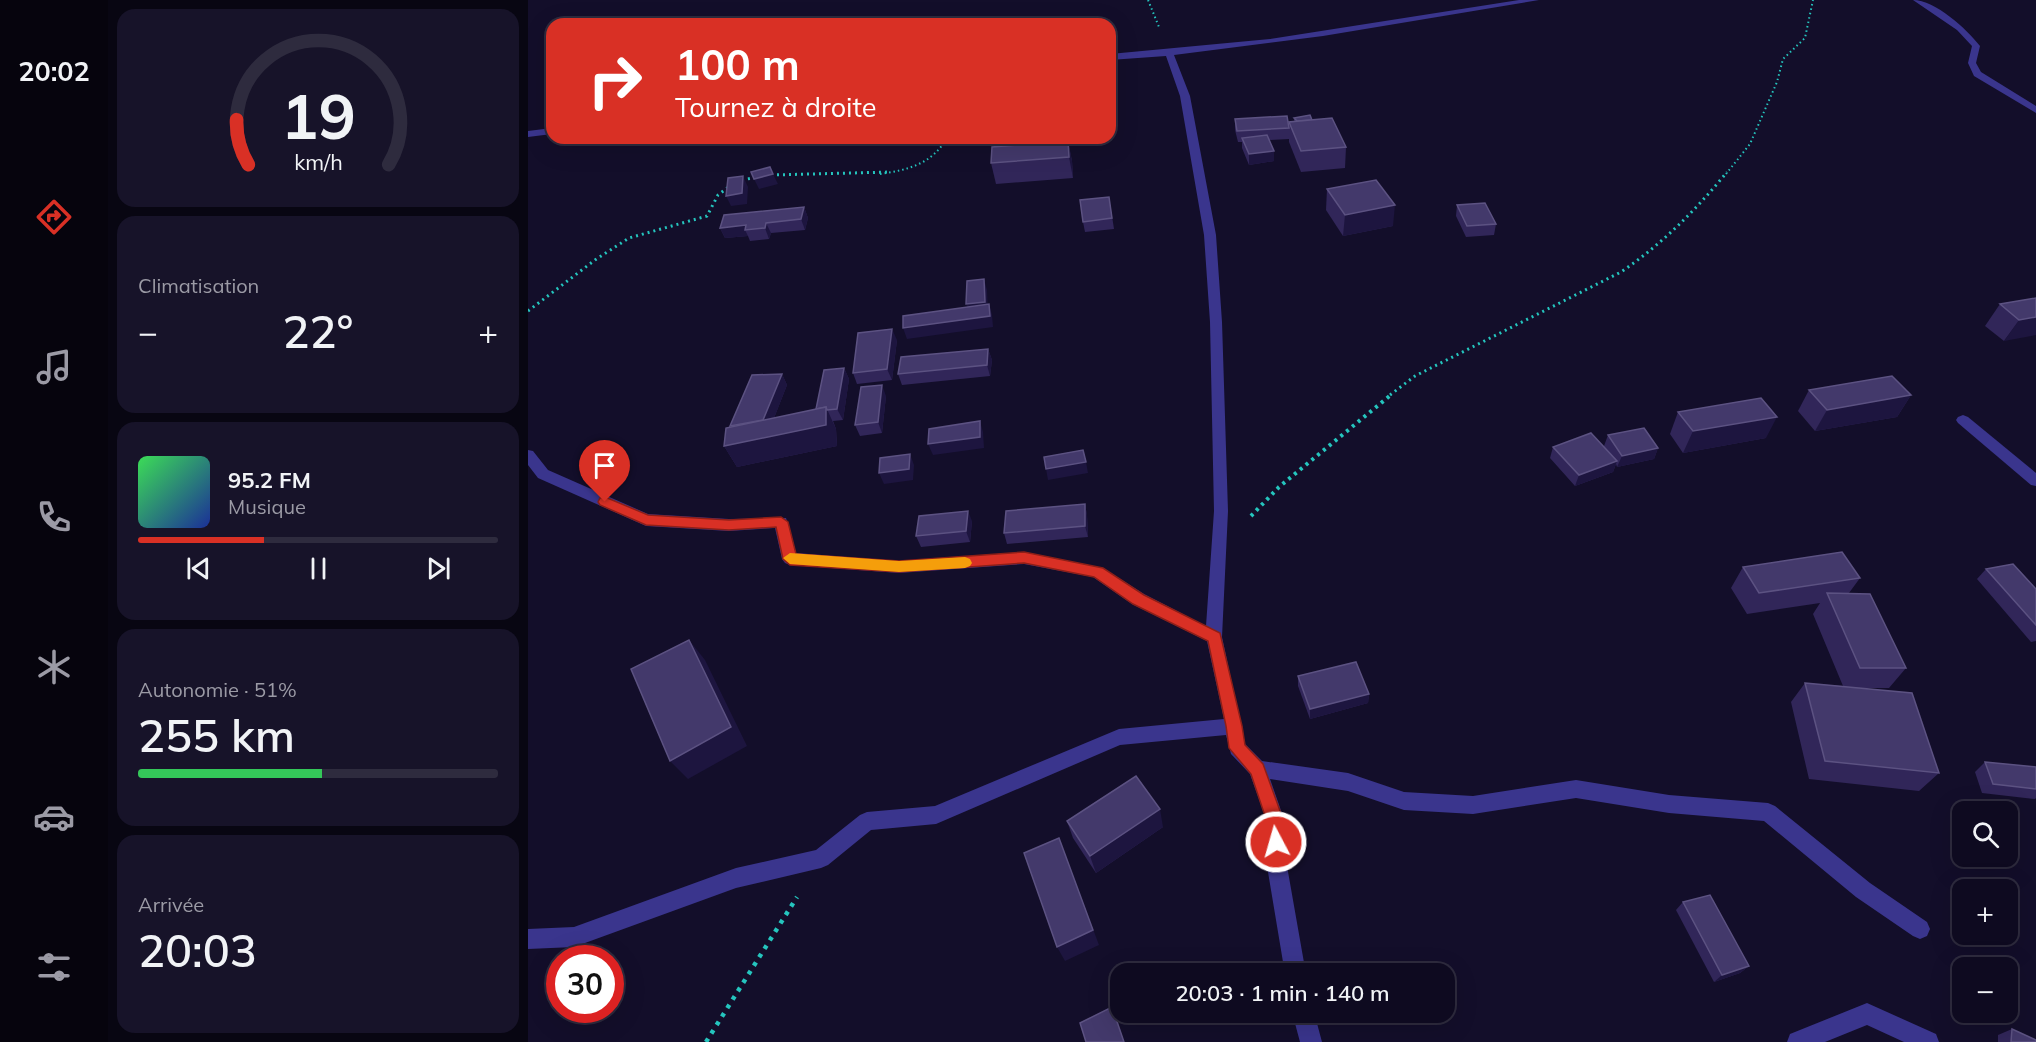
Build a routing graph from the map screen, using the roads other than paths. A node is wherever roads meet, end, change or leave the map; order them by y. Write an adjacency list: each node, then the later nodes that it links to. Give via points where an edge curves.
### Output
1 (1536, 0): 3 (street)
2 (1917, 0): 5 (street, via 1960,28 1976,46 1972,63 1977,74)
3 (1170, 55): 4 (street); 11 (street, via 1185,96 1210,235 1221,511)
4 (1116, 57)
5 (2036, 110)
6 (546, 132): 7 (street)
7 (528, 134)
8 (1963, 420): 10 (street)
9 (528, 455): 11 (street, via 543,474 646,520 729,525 781,522 790,559 899,567 1024,558 1098,572 1138,599)
10 (2036, 481)
11 (1214, 637): 12 (street)
12 (1234, 726): 13 (street, via 1237,748); 15 (street, via 1119,737 936,815 867,822 821,858 736,878 574,937)
13 (1257, 770): 14 (street, via 1348,782 1404,801 1473,805 1576,789 1669,804 1768,812 1863,890); 16 (street, via 1275,819 1277,866)
14 (1920, 928)
15 (528, 939)
16 (1294, 963)
17 (1306, 1023): 18 (street)
18 (1311, 1042)
19 (1798, 1042): 20 (street, via 1867,1014)
20 (1928, 1042)

